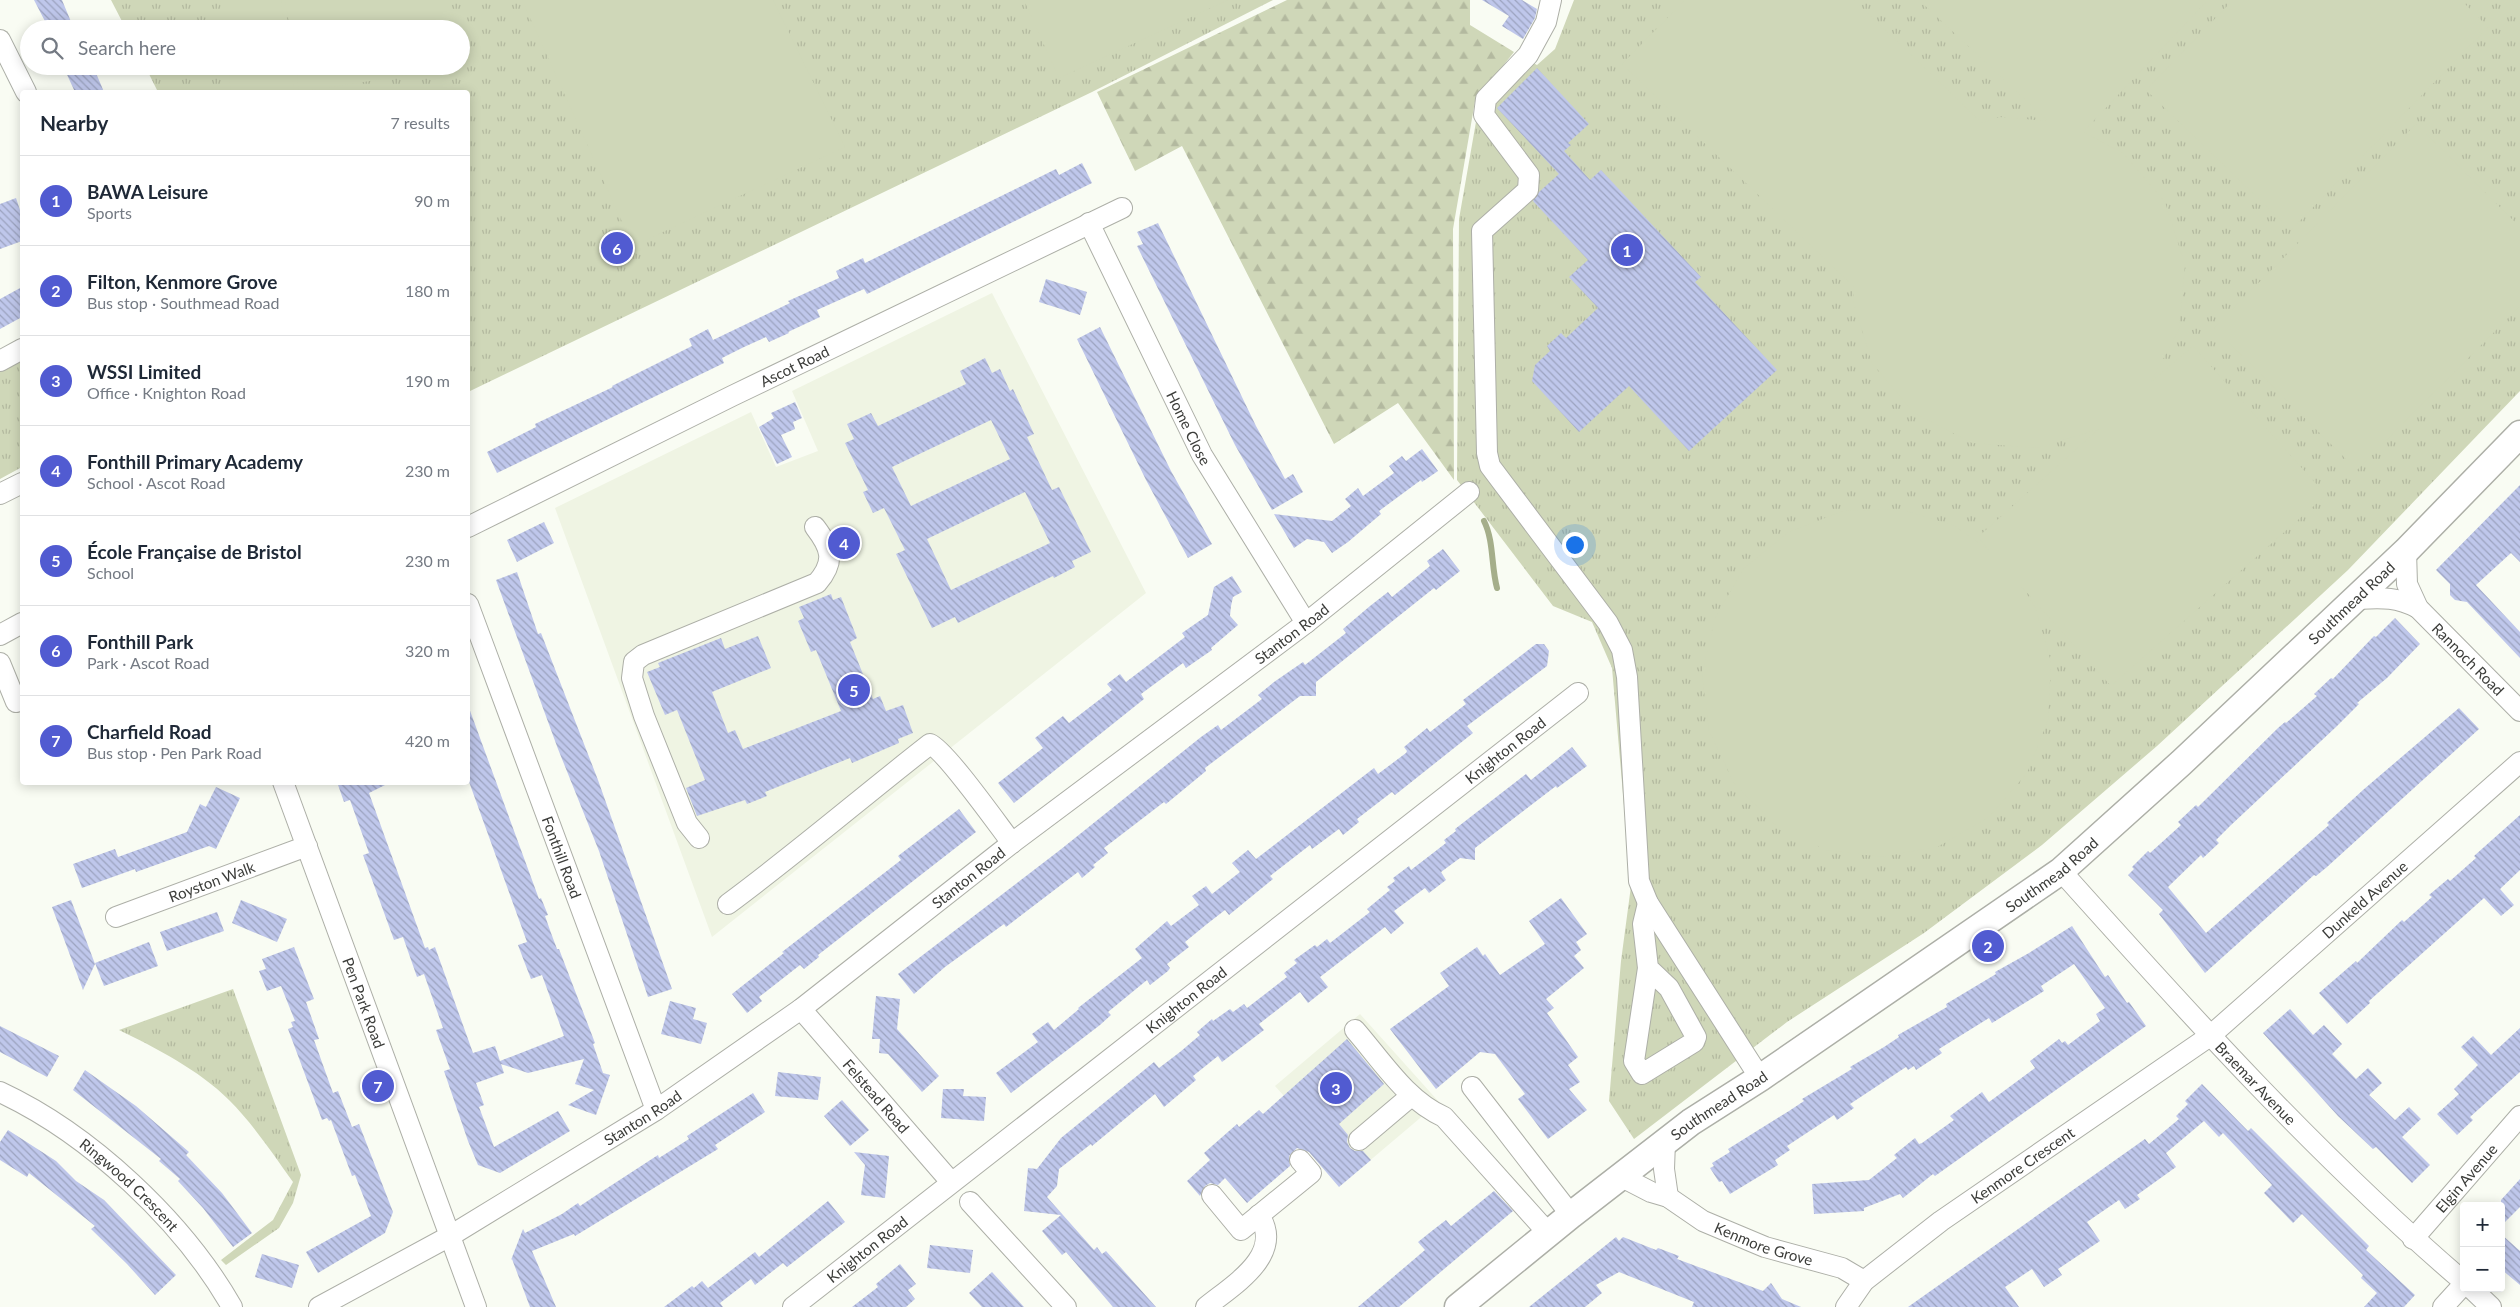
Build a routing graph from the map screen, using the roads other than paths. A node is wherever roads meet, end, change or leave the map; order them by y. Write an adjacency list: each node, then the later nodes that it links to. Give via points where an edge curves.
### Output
1 (1551, 0): 31 (street, via 1546,22 1528,55 1486,99 1484,115 1529,175 1528,190 1482,231 1487,453 1490,466 1608,623 1622,650 1627,677 1639,881)
2 (0, 40): 3 (street)
3 (25, 90)
4 (1122, 208): 5 (street, Ascot Road)
5 (1089, 223): 12 (street, Ascot Road); 18 (street, Home Close, via 1202,455)
6 (20, 350): 7 (street)
7 (0, 361)
8 (2520, 434): 14 (main road, Southmead Road)
9 (20, 483): 11 (street)
10 (1469, 492): 18 (street, Stanton Road)
11 (0, 494)
12 (470, 526)
13 (815, 526): 27 (street, via 826,540 830,561 826,573 817,583 643,655 634,662 632,678 644,716 687,823)
14 (2406, 551): 15 (main road, Southmead Road); 16 (street, Rannoch Road, via 2407,584)
15 (2355, 598): 16 (street, Rannoch Road, via 2400,599); 30 (main road, Southmead Road, via 2181,763)
16 (2418, 608): 24 (street, Rannoch Road)
17 (470, 609): 42 (street, Fonthill Road)
18 (1306, 623): 28 (street, Stanton Road)
19 (20, 624): 20 (street)
20 (0, 635)
21 (0, 663): 23 (street)
22 (1578, 693): 48 (street, Knighton Road)
23 (16, 702)
24 (2520, 711)
25 (2520, 762): 37 (street, Dunkeld Avenue)
26 (284, 785): 29 (street, Pen Park Road)
27 (699, 838)
28 (1012, 843): 32 (street, via 936,747 930,744 782,865); 35 (street, Stanton Road)
29 (307, 846): 33 (street, Royston Walk); 55 (street, Pen Park Road)
30 (2061, 871): 37 (street, Braemar Avenue); 38 (main road, Southmead Road)
31 (1648, 903): 34 (street, via 1643,924); 38 (street)
32 (728, 904)
33 (116, 917)
34 (1648, 968): 34 (street, via 1669,988 1696,1037 1694,1042 1642,1074 1634,1061)
35 (801, 1009): 42 (street, Stanton Road); 48 (street, Felstead Road)
36 (1355, 1030): 41 (street)
37 (2210, 1036): 56 (street, Braemar Avenue); 58 (street, Kenmore Crescent, via 1941,1221)
38 (1760, 1078): 45 (main road, Southmead Road)
39 (1472, 1087): 53 (street)
40 (0, 1092): 61 (street, Ringwood Crescent, via 50,1119 136,1188 194,1252 218,1282)
41 (1411, 1096): 44 (street); 54 (street, via 1444,1117)
42 (656, 1110): 55 (street, Stanton Road)
43 (2520, 1116): 56 (street, Elgin Avenue)
44 (1359, 1140)
45 (1665, 1141): 47 (main road, Southmead Road); 50 (street)
46 (1300, 1160): 52 (street, via 1311,1173)
47 (1620, 1176): 50 (street, Kenmore Grove); 53 (main road, Southmead Road)
48 (952, 1182): 64 (street, Knighton Road)
49 (1212, 1195): 52 (street, via 1241,1230)
50 (1668, 1197): 58 (street, Kenmore Grove, via 1712,1224 1765,1247 1842,1268)
51 (970, 1202): 65 (street)
52 (1259, 1215): 66 (street, via 1266,1226 1266,1240 1259,1262)
53 (1571, 1215): 54 (main road, Southmead Road)
54 (1548, 1233): 67 (main road, Southmead Road)
55 (450, 1236): 62 (street, Stanton Road); 63 (street, Pen Park Road)
56 (2413, 1239): 57 (street, Braemar Avenue)
57 (2460, 1280)
58 (1864, 1281): 68 (street, Kenmore Crescent)
59 (2460, 1288): 69 (street)
60 (2475, 1292): 70 (street)
61 (232, 1307)
62 (319, 1307)
63 (476, 1307)
64 (793, 1307)
65 (1066, 1307)
66 (1206, 1307)
67 (1458, 1307)
68 (1846, 1307)
69 (2443, 1307)
70 (2491, 1307)

